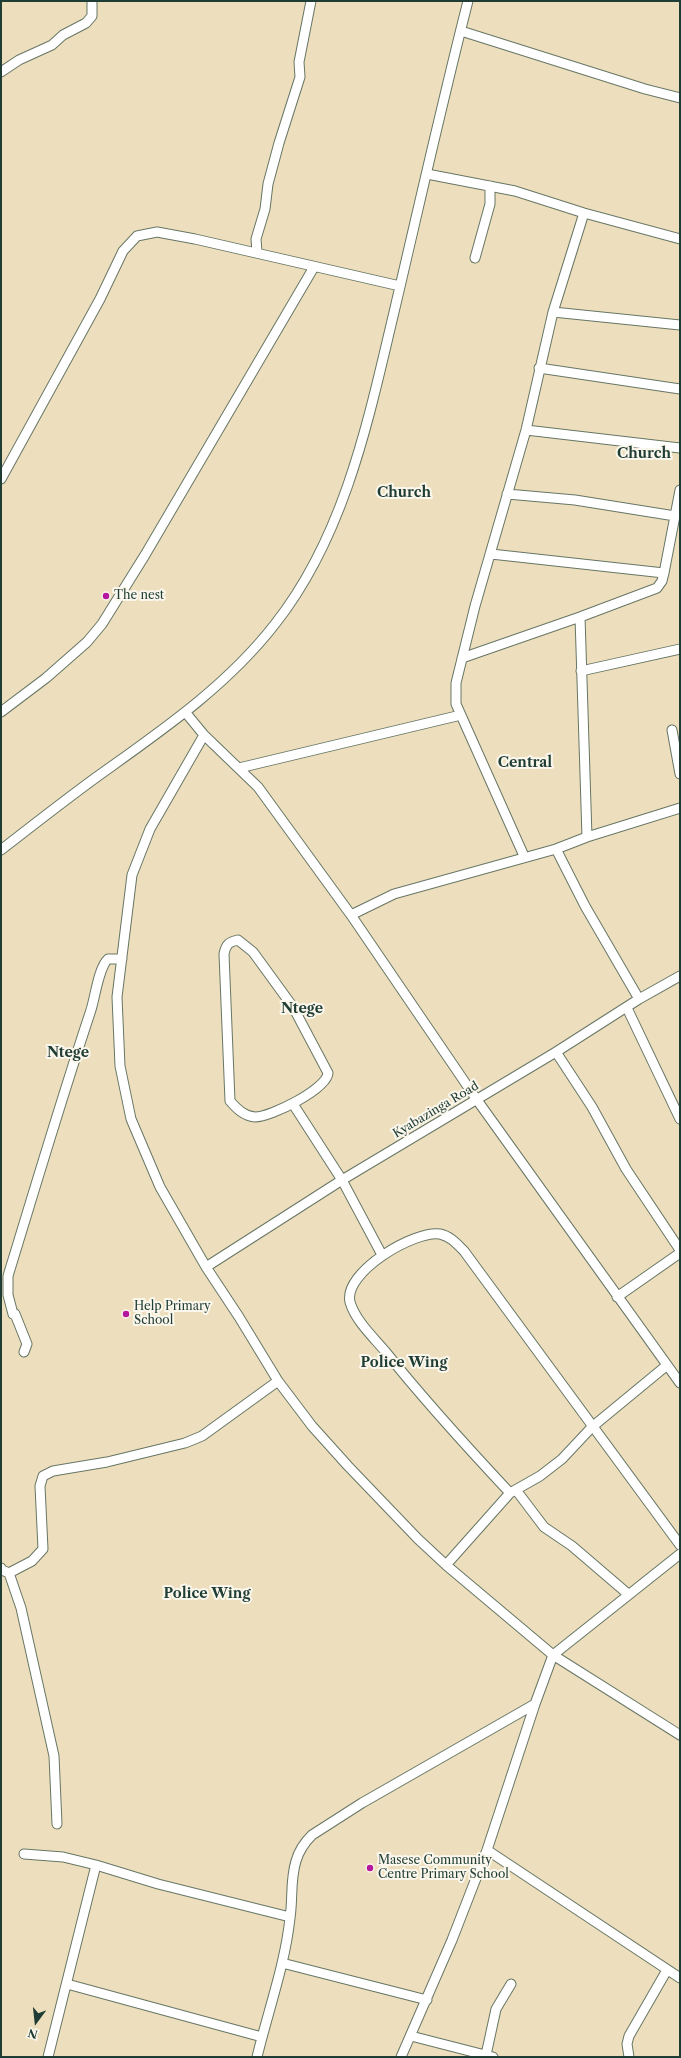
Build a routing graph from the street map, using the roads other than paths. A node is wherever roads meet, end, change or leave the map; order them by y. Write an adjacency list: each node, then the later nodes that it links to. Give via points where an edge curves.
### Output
1 (311, 1): 11 (street, via 299,62 300,77 268,184 265,209 256,239)
2 (468, 1): 4 (street)
3 (94, 3): 5 (street, via 92,16 86,23 62,35 52,45 19,60)
4 (461, 31): 6 (street); 7 (street)
5 (1, 72)
6 (680, 98)
7 (428, 174): 8 (street); 14 (street)
8 (490, 186): 9 (street, via 515,191); 12 (street, via 490,204)
9 (584, 213): 10 (street); 15 (street)
10 (680, 239)
11 (257, 252): 13 (street); 21 (street, via 157,232 137,236 129,243 68,360)
12 (475, 258)
13 (314, 267): 14 (street); 31 (street, via 102,624 87,642 46,678)
14 (400, 286): 32 (street, via 366,428 336,518 323,546 301,589 275,626 224,679)
15 (553, 312): 16 (street); 17 (street)
16 (680, 325)
17 (539, 368): 18 (street); 19 (street)
18 (680, 388)
19 (526, 430): 20 (street); 23 (street)
20 (680, 448)
21 (1, 479)
22 (680, 490): 24 (street)
23 (507, 494): 24 (street, via 575,500); 25 (street)
24 (676, 516): 26 (street)
25 (491, 554): 26 (street); 29 (street)
26 (664, 574): 27 (street, via 657,588)
27 (580, 617): 29 (street); 30 (street)
28 (680, 649): 30 (street)
29 (462, 658): 33 (street, via 455,695)
30 (581, 671): 39 (street)
31 (1, 712)
32 (186, 713): 35 (street); 41 (street, via 74,793)
33 (461, 715): 36 (street); 42 (street)
34 (672, 730): 37 (street)
35 (204, 735): 36 (street); 44 (street, via 150,829 132,875)
36 (239, 768): 43 (street, via 258,788)
37 (680, 774)
38 (680, 808): 39 (street)
39 (587, 836): 40 (street)
40 (556, 849): 42 (street); 46 (street, via 585,906)
41 (1, 850)
42 (524, 856): 43 (street, via 394,894)
43 (351, 915): 49 (street)
44 (122, 958): 55 (street, via 117,997 120,1066 131,1119 160,1187); 57 (street, via 108,959 103,966 8,1276 8,1295 26,1344)
45 (680, 976): 46 (street, Kyabazinga Road)
46 (639, 999): 47 (street, Kyabazinga Road)
47 (627, 1008): 48 (street, Kyabazinga Road); 51 (street)
48 (556, 1052): 49 (street, Kyabazinga Road); 53 (street, via 592,1107 626,1169)
49 (477, 1100): 52 (street, Kyabazinga Road); 56 (street)
50 (293, 1104): 50 (street, via 263,1117 254,1117 244,1115 230,1101 224,954 230,942 238,940 254,952 292,1007 327,1070 326,1079); 52 (street)
51 (680, 1119)
52 (342, 1180): 54 (street); 55 (street, Kyabazinga Road)
53 (680, 1252): 56 (street)
54 (382, 1255): 61 (street, via 421,1236 441,1234 453,1240 528,1335); 62 (street, via 357,1278 351,1290 350,1301 355,1313 416,1390)
55 (206, 1267): 59 (street)
56 (617, 1297): 58 (street)
57 (24, 1352)
58 (666, 1366): 60 (street); 61 (street)
59 (278, 1381): 65 (street, via 312,1426 348,1466); 67 (street, via 202,1436 185,1443 46,1473 41,1479 40,1486 43,1549 32,1561)
60 (680, 1383)
61 (592, 1427): 62 (street, via 562,1459 540,1476); 63 (street)
62 (513, 1491): 65 (street); 68 (street, via 544,1527 572,1546)
63 (680, 1545)
64 (680, 1554): 68 (street)
65 (446, 1565): 69 (street)
66 (1, 1568): 67 (street)
67 (9, 1573): 72 (street, via 21,1608 54,1756)
68 (628, 1594): 69 (street)
69 (553, 1654): 70 (street); 71 (street)
70 (535, 1704): 73 (street); 76 (street, via 362,1803 312,1835 300,1848 296,1860 292,1876)
71 (680, 1734)
72 (57, 1824)
73 (487, 1850): 78 (street); 82 (street)
74 (24, 1854): 75 (street, via 63,1857)
75 (96, 1865): 76 (street, via 158,1884); 80 (street)
76 (290, 1917): 77 (street)
77 (282, 1963): 82 (street); 84 (street)
78 (667, 1970): 79 (street); 89 (street, via 629,2036)
79 (680, 1978)
80 (67, 1984): 84 (street); 86 (street)
81 (511, 1984): 85 (street, via 496,2009)
82 (427, 2000): 83 (street)
83 (411, 2036): 85 (street); 88 (street)
84 (262, 2037): 87 (street)
85 (490, 2056)
86 (48, 2057)
87 (257, 2057)
88 (401, 2057)
89 (629, 2057)

